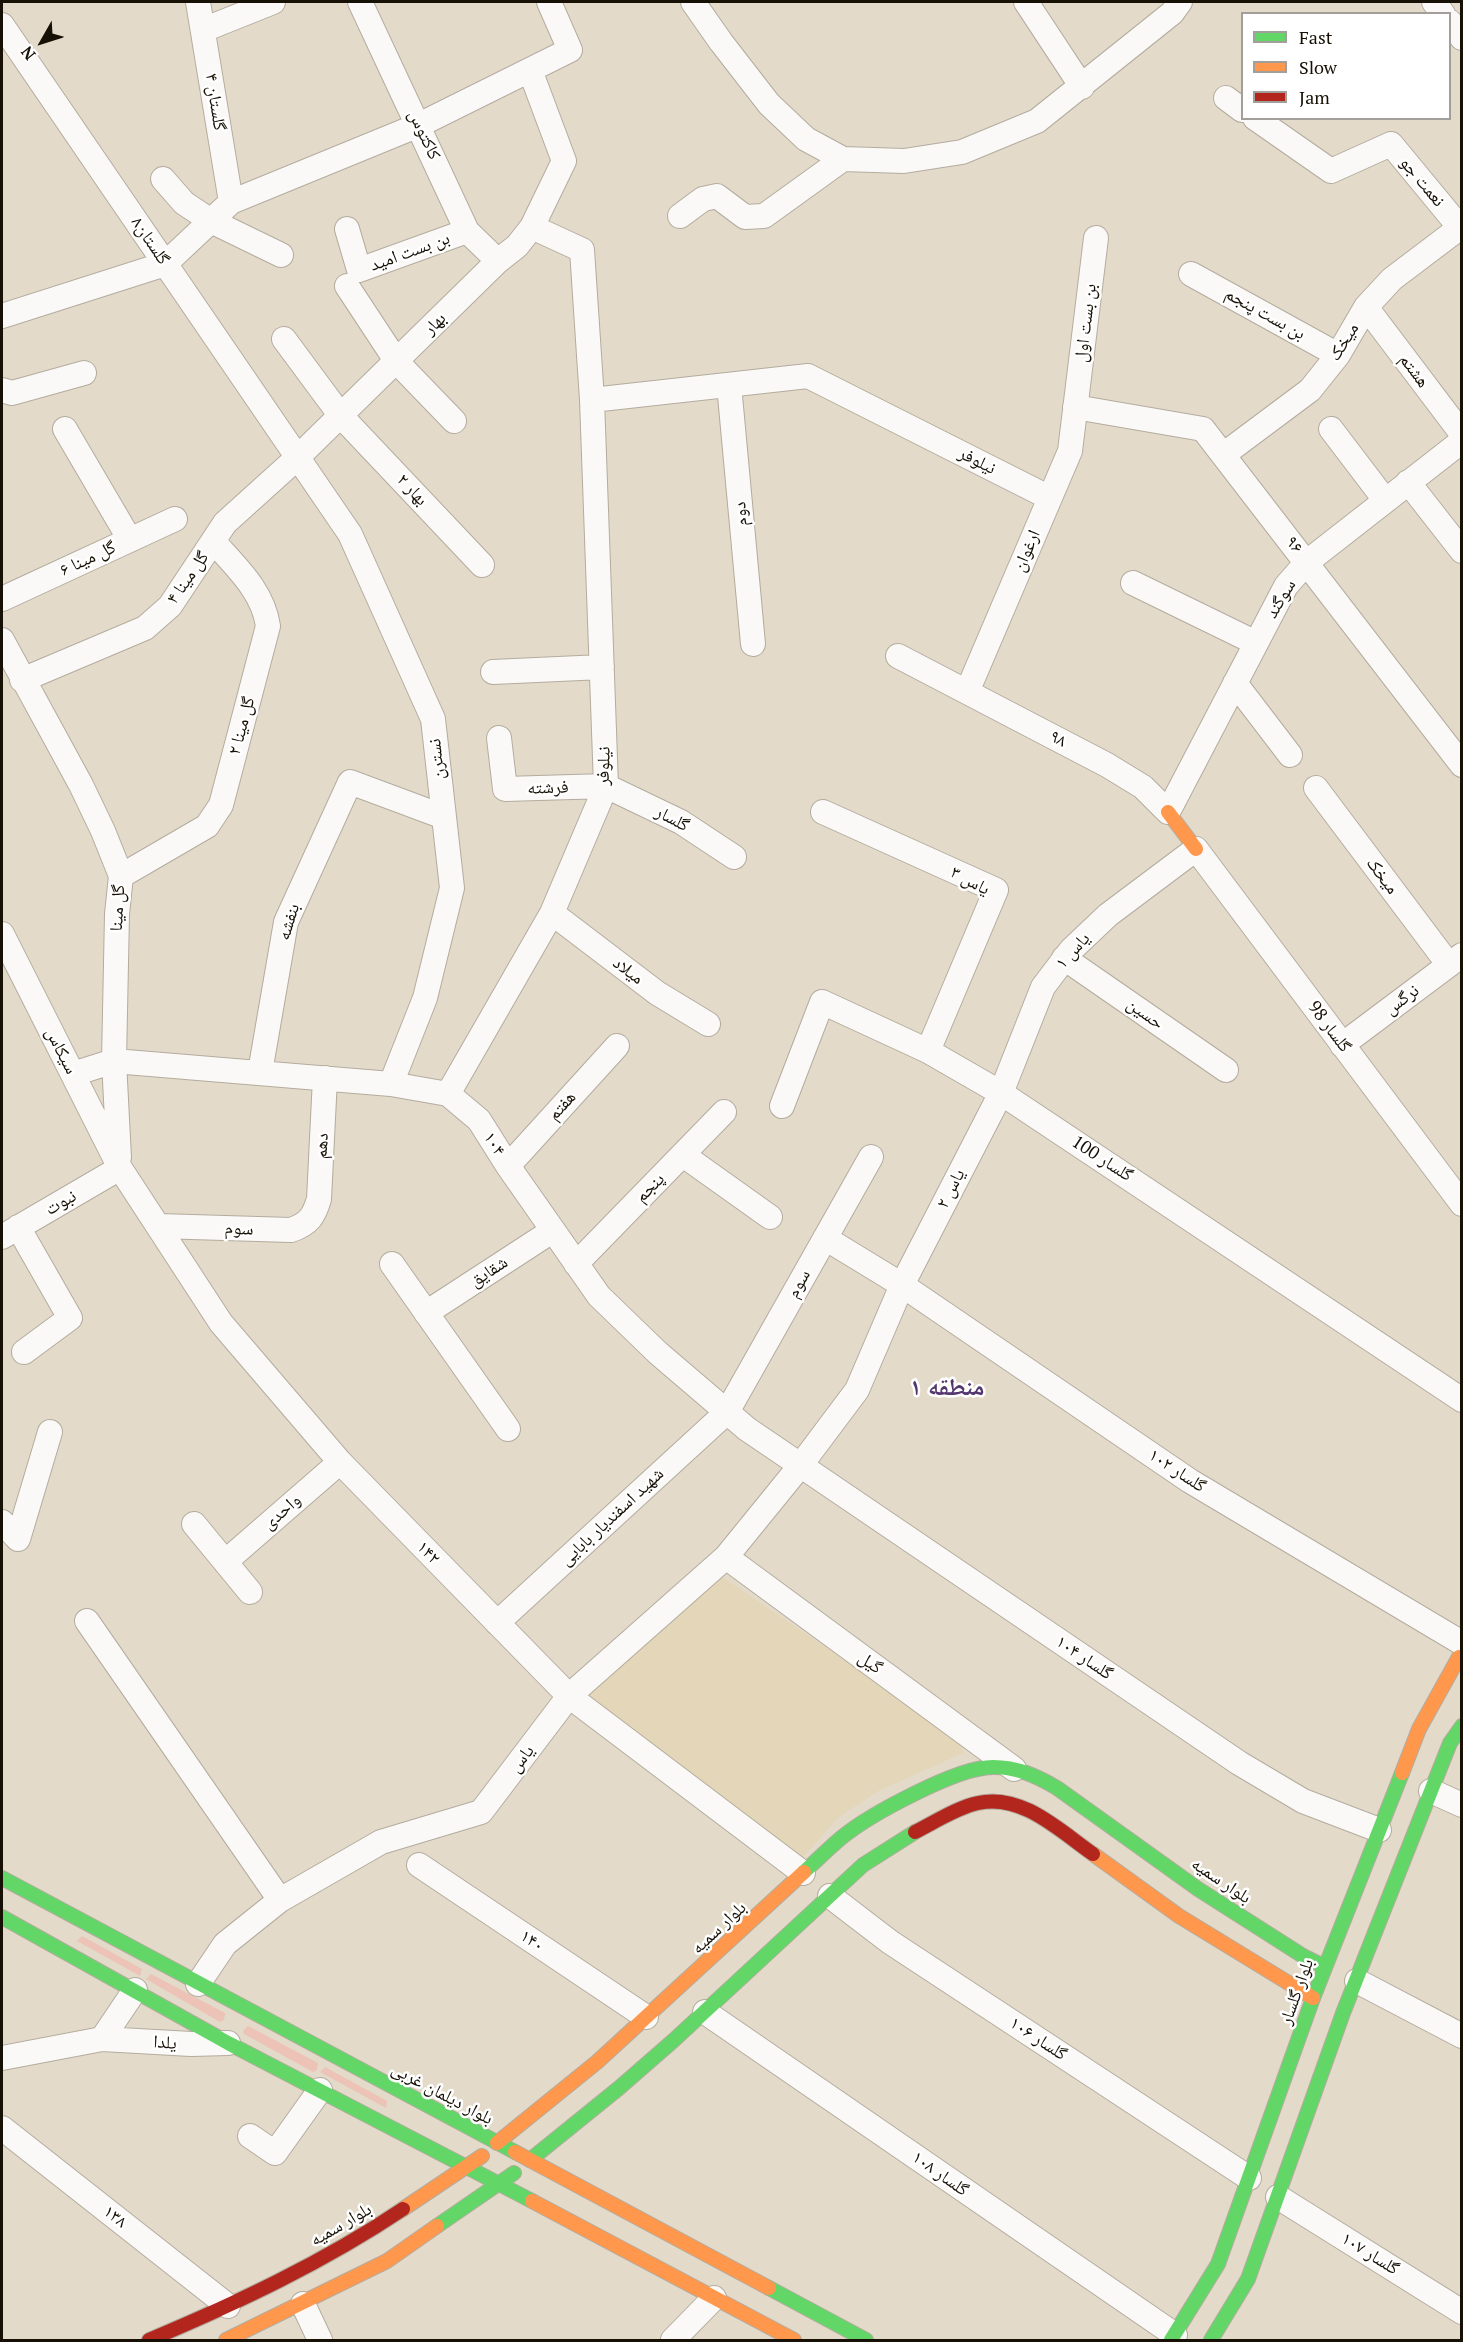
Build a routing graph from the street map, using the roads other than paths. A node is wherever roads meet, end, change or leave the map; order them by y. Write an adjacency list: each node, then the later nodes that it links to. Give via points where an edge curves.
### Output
1 (198, 2): 10 (street, گلستان ۴)
2 (273, 2): 10 (street)
3 (360, 2): 15 (street, کاکتوس)
4 (549, 2): 12 (street, via 570,50)
5 (693, 2): 16 (street, via 769,104 806,139)
6 (1026, 2): 13 (street)
7 (1180, 2): 13 (street, via 1172,13)
8 (2, 25): 28 (street, گلستان۸)
9 (1451, 25): 11 (street)
10 (203, 30): 18 (street, گلستان ۴)
11 (1461, 38)
12 (530, 70): 15 (street); 21 (street, بهار, via 564,161)
13 (1082, 87): 16 (street, via 1037,121 962,153 904,161)
14 (1259, 120): 22 (street, نعمت جو, via 1331,171 1391,144)
15 (419, 125): 18 (street); 24 (street, کاکتوس)
16 (843, 159): 19 (street, via 764,216 745,217 717,196 703,199)
17 (164, 180): 20 (street, via 184,202)
18 (231, 202): 20 (street)
19 (680, 216)
20 (211, 221): 26 (street); 28 (street)
21 (532, 227): 27 (street, بهار); 39 (street, نیلوفر, via 582,250)
22 (1461, 228): 31 (street, میخک, via 1392,279)
23 (347, 229): 24 (street, بن بست امید, via 359,270)
24 (467, 231): 27 (street, کاکتوس)
25 (1096, 238): 40 (street, بن بست اول)
26 (281, 255)
27 (498, 261): 35 (street, بهار)
28 (165, 264): 32 (street); 48 (street, گلستان۸)
29 (1191, 274): 34 (street, بن بست پنجم)
30 (348, 286): 35 (street)
31 (1366, 307): 34 (street, میخک); 45 (street, هشتم)
32 (2, 316)
33 (284, 339): 41 (street, بهار ۲)
34 (1338, 355): 47 (street, میخک, via 1310,390)
35 (397, 362): 41 (street, بهار); 42 (street)
36 (84, 373): 38 (street, via 12,393)
37 (729, 385): 39 (street, نیلوفر); 50 (street, نیلوفر, via 808,376); 62 (street, دوم)
38 (2, 390)
39 (592, 400): 64 (street, نیلوفر)
40 (1075, 407): 47 (street, ۹۶, via 1203,429); 50 (street, ارغوان, via 1070,451)
41 (342, 416): 48 (street, بهار); 57 (street, بهار ۲)
42 (454, 422)
43 (65, 429): 53 (street)
44 (1331, 429): 51 (street)
45 (1461, 434)
46 (1461, 441): 49 (street, سوگند)
47 (1223, 455): 56 (street, ۹۶)
48 (297, 458): 54 (street, گل مینا ۴, via 225,523); 76 (street, نسترن, via 350,534 433,719)
49 (1408, 482): 51 (street, سوگند); 55 (street)
50 (1050, 498): 68 (street, ارغوان)
51 (1385, 500): 56 (street, سوگند)
52 (175, 519): 53 (street, گل مینا ۶)
53 (130, 540): 59 (street, گل مینا ۶)
54 (213, 541): 66 (street, گل مینا ۴, via 170,606 145,628); 79 (street, گل مینا ۲, via 258,593 268,626 221,805 207,826)
55 (1461, 551)
56 (1307, 562): 61 (street, سوگند, via 1286,586); 71 (street, ۹۶)
57 (482, 565)
58 (1133, 583): 61 (street)
59 (2, 598)
60 (2, 640): 66 (street, گل مینا)
61 (1256, 643): 67 (street, سوگند)
62 (753, 644)
63 (898, 656): 68 (street, ۹۸)
64 (602, 667): 65 (street); 72 (street, نیلوفر)
65 (493, 672)
66 (22, 680): 79 (street, گل مینا, via 81,785)
67 (1235, 683): 70 (street); 75 (street, سوگند)
68 (967, 692): 75 (street, ۹۸, via 1143,786)
69 (499, 738): 72 (street, فرشته, via 505,789)
70 (1290, 755)
71 (1461, 765)
72 (606, 786): 78 (street, گلسار, via 681,822); 80 (street, نیلوفر)
73 (1316, 788): 83 (street, میخک)
74 (823, 812): 87 (street, یاس ۳, via 996,890)
75 (1168, 812): 77 (main road, ۹۸)
76 (444, 817): 90 (street, بنفشه, via 350,782 286,922); 93 (street, نسترن, via 452,888 425,998)
77 (1196, 849): 82 (street, یاس ۱, via 1108,915); 86 (street, گلسار 98)
78 (734, 857)
79 (121, 876): 88 (street, گل مینا)
80 (552, 913): 84 (street, میلاد, via 657,993); 95 (street, نیلوفر)
81 (2, 934): 91 (street, سیکاس)
82 (1064, 958): 89 (street, حسین); 94 (street, یاس ۱, via 1043,987)
83 (1455, 960): 86 (street, نرگس)
84 (708, 1024)
85 (617, 1046): 100 (street, هفتم)
86 (1342, 1046): 102 (street, گلسار 98)
87 (928, 1051): 94 (street, گلسار 100); 96 (street, گلسار 100, via 822,1002)
88 (114, 1061): 90 (street); 91 (street); 101 (street, گل مینا)
89 (1226, 1070)
90 (260, 1072): 92 (street)
91 (73, 1074): 101 (street, سیکاس)
92 (325, 1078): 93 (street); 103 (street, دهم)
93 (391, 1084): 95 (street)
94 (1001, 1093): 111 (street, یاس ۲); 114 (street, گلسار 100)
95 (448, 1094): 100 (street, ۱۰۴, via 479,1120)
96 (782, 1106)
97 (724, 1112): 98 (street, پنجم)
98 (683, 1155): 104 (street); 110 (street, پنجم)
99 (871, 1157): 108 (street, سوم)
100 (508, 1166): 106 (street, ۱۰۴)
101 (120, 1168): 105 (street, ۱۴۲); 107 (street, نبوت)
102 (1461, 1204)
103 (315, 1214): 105 (street, سوم, via 305,1226 291,1230)
104 (770, 1217)
105 (158, 1226): 118 (street, ۱۴۲, via 221,1323)
106 (552, 1231): 110 (street, ۱۰۴); 112 (street, شقایق)
107 (10, 1232): 113 (street, via 70,1318)
108 (825, 1238): 111 (street, گلسار ۱۰۲); 115 (street, سوم)
109 (392, 1264): 112 (street)
110 (576, 1264): 115 (street, ۱۰۴, via 599,1296)
111 (902, 1285): 119 (street, یاس ۲, via 857,1389); 127 (street, گلسار ۱۰۲, via 1190,1481)
112 (426, 1313): 116 (street)
113 (24, 1352)
114 (1461, 1400)
115 (727, 1412): 119 (street, ۱۰۴); 126 (street, شهید اسفندیار بابایی)
116 (508, 1429)
117 (50, 1432): 121 (street)
118 (340, 1462): 123 (street, واحدی); 126 (street, ۱۴۲)
119 (800, 1466): 122 (street); 134 (street, گلسار ۱۰۴, via 1239,1763 1303,1801)
120 (194, 1524): 123 (street)
121 (10, 1530)
122 (726, 1557): 129 (street, یاس); 131 (street, گیل)
123 (225, 1562): 124 (street)
124 (250, 1592)
125 (87, 1621): 138 (street)
126 (497, 1623): 129 (street, ۱۴۲)
127 (1461, 1651): 128 (main road); 134 (main road, بلوار گلسار, via 1419,1729)
128 (1461, 1672)
129 (569, 1696): 137 (street, ۱۴۲); 138 (street, یاس, via 481,1812 381,1842)
130 (1461, 1726): 132 (main road, بلوار گلسار)
131 (1014, 1769): 137 (main road, بلوار سمیه, via 967,1771 892,1806 843,1837); 140 (main road, بلوار سمیه, via 1057,1788 1198,1888 1303,1956)
132 (1431, 1791): 133 (street); 140 (main road, بلوار گلسار)
133 (1461, 1805)
134 (1379, 1830): 140 (main road, بلوار گلسار)
135 (419, 1865): 145 (street, ۱۴۰)
136 (2, 1878): 141 (main road, بلوار دیلمان غربی)
137 (816, 1884): 143 (main road, بلوار سمیه); 143 (main road, بلوار سمیه); 144 (main road, بلوار سمیه, via 863,1864 909,1835 976,1803 1008,1803 1039,1816 1179,1916); 156 (street, گلسار ۱۰۶, via 890,1942)
138 (280, 1900): 141 (street, یاس, via 225,1944)
139 (2, 1917): 142 (main road)
140 (1341, 1974): 144 (main road, بلوار گلسار); 144 (main road, بلوار گلسار); 146 (street)
141 (198, 1984): 153 (main road, بلوار دیلمان غربی, via 243,2013)
142 (135, 1990): 147 (street); 148 (main road)
143 (693, 1999): 145 (main road, بلوار سمیه); 154 (main road, بلوار سمیه, via 619,2088); 163 (street, گلسار ۱۰۸)
144 (1328, 2005): 156 (main road, بلوار گلسار); 158 (main road, بلوار گلسار)
145 (646, 2017): 153 (main road, بلوار سمیه)
146 (1461, 2036)
147 (102, 2039): 148 (street, یلدا, via 191,2044); 149 (street, یلدا)
148 (230, 2039): 150 (main road)
149 (2, 2058)
150 (320, 2090): 152 (street, via 275,2153); 155 (main road)
151 (2, 2128): 161 (street, ۱۳۸)
152 (250, 2136)
153 (497, 2143): 154 (main road, بلوار دیلمان غربی); 155 (main road, بلوار سمیه)
154 (530, 2160): 157 (main road, بلوار سمیه); 169 (main road, بلوار دیلمان غربی)
155 (467, 2166): 157 (main road); 161 (main road, بلوار سمیه, via 369,2232)
156 (1249, 2178): 163 (main road, بلوار گلسار, via 1218,2264)
157 (500, 2184): 159 (main road); 160 (main road, بلوار سمیه, via 387,2261)
158 (1278, 2197): 162 (street, گلسار ۱۰۷); 170 (main road, بلوار گلسار, via 1248,2279)
159 (714, 2298): 167 (street); 168 (main road)
160 (303, 2304): 165 (main road, بلوار سمیه); 166 (street)
161 (228, 2306): 164 (main road, بلوار سمیه)
162 (1461, 2312)
163 (1173, 2338)
164 (149, 2340)
165 (226, 2340)
166 (320, 2340)
167 (673, 2340)
168 (794, 2340)
169 (866, 2340)
170 (1211, 2340)

